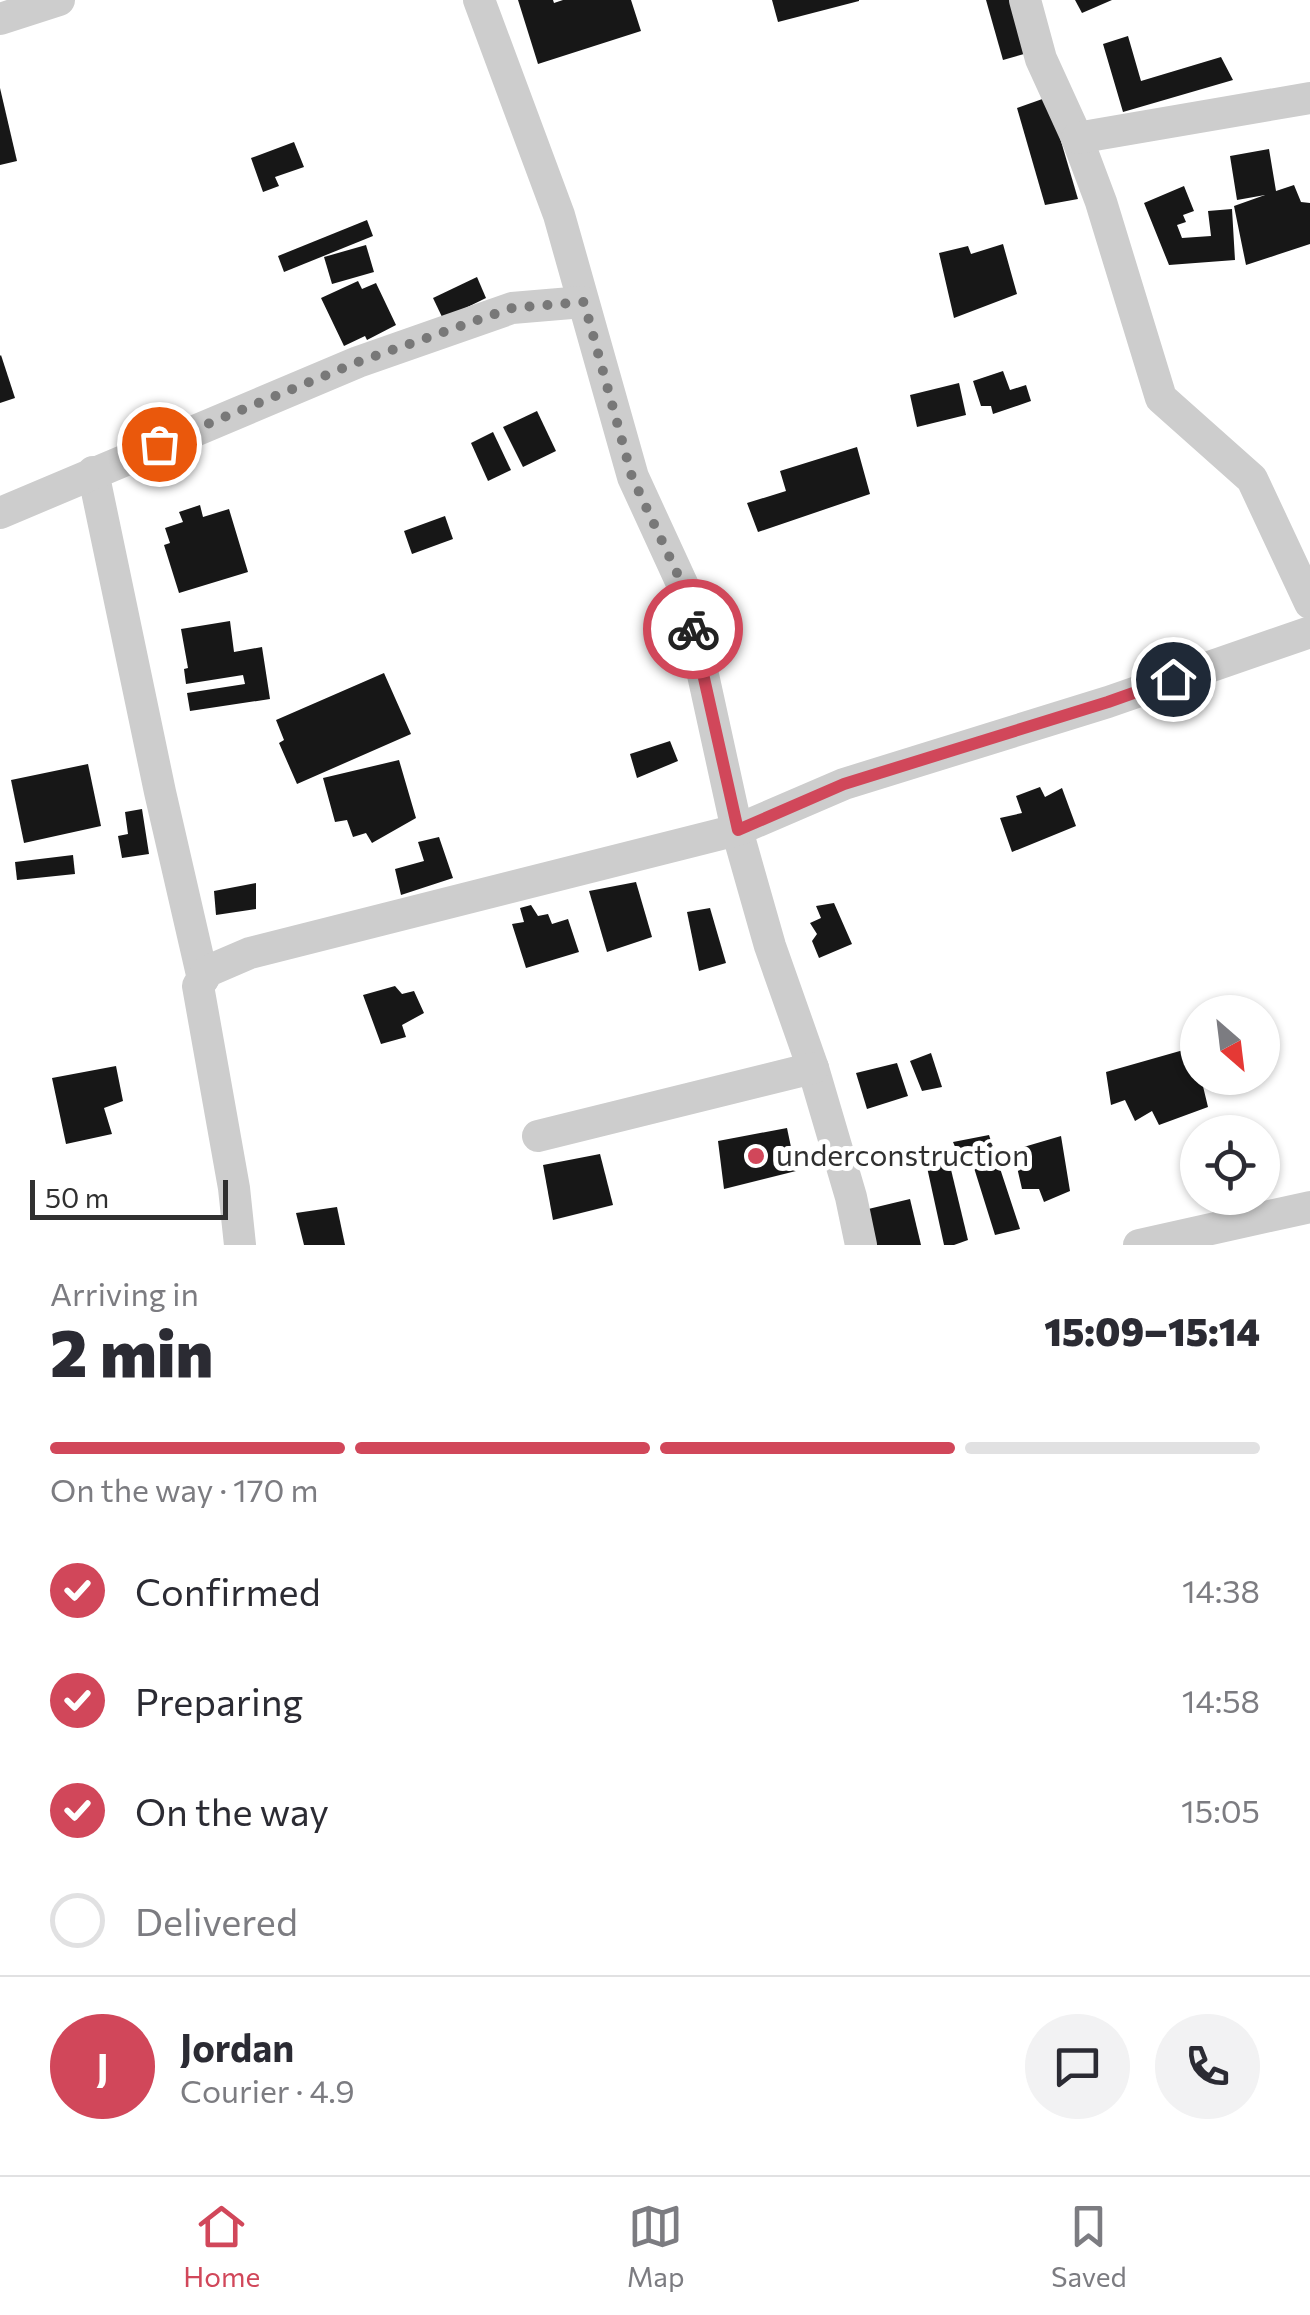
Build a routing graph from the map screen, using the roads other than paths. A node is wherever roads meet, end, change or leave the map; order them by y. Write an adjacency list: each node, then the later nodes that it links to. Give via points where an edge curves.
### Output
1 (59, 0): 4 (street)
2 (479, 0): 7 (street)
3 (1025, 0): 6 (street, via 1040,59)
4 (0, 18)
5 (1310, 98): 6 (street)
6 (1077, 138): 10 (street, via 1161,398 1252,479)
7 (584, 302): 8 (street, via 512,308 358,362); 12 (street, via 632,477 684,588)
8 (93, 472): 9 (street); 13 (street)
9 (0, 512)
10 (1310, 603)
11 (1310, 632): 12 (street, via 844,784)
12 (738, 830): 13 (street, via 250,953); 14 (street)
13 (203, 979): 17 (street, via 198,986)
14 (814, 1068): 15 (street); 18 (street)
15 (538, 1136)
16 (1310, 1206): 19 (street)
17 (240, 1245)
18 (861, 1245)
19 (1138, 1245)

